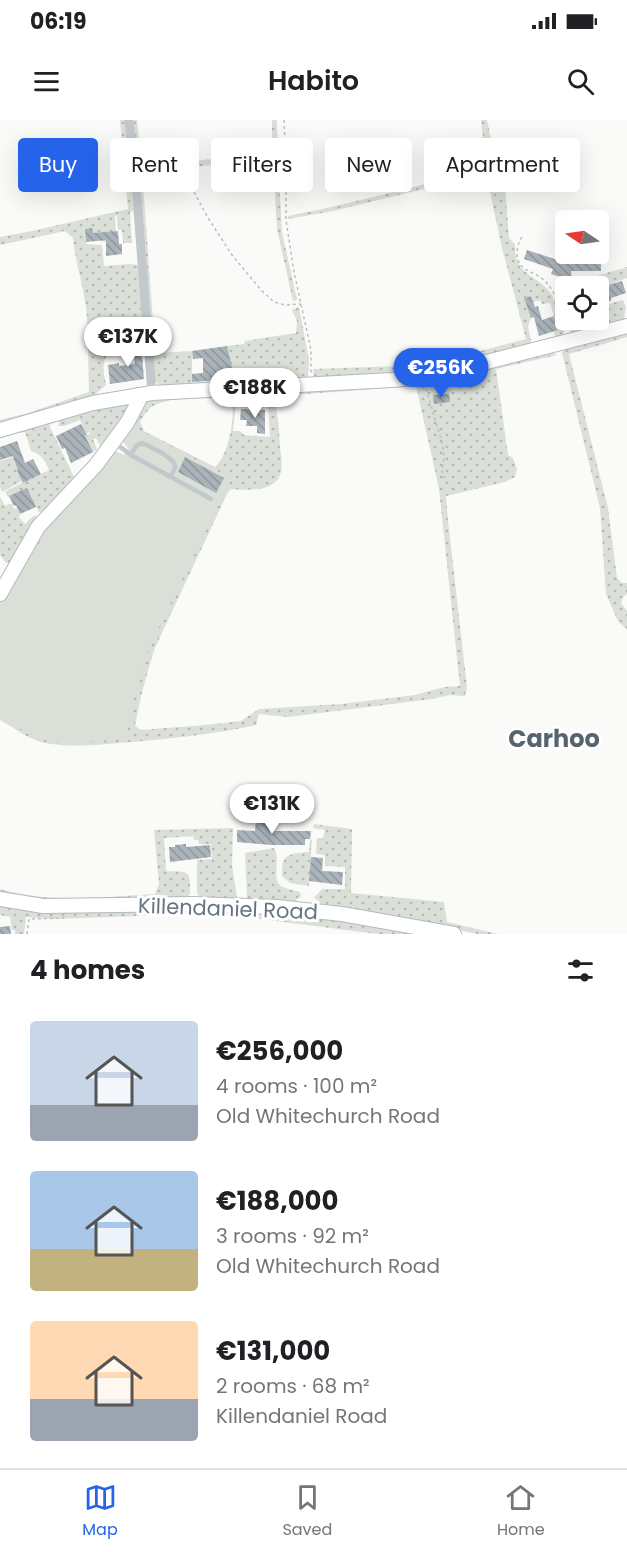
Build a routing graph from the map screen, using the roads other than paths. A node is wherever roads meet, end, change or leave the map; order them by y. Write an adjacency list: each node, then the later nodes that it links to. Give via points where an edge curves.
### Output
1 (129, 120): 3 (street, via 136,184)
2 (627, 326): 3 (street, via 423,377)
3 (145, 394): 4 (street, via 93,403); 5 (street)
4 (0, 430)
5 (113, 442): 6 (lane); 9 (street, via 38,527)
6 (131, 455): 7 (lane); 7 (lane, via 142,443 171,459 175,468)
7 (170, 477): 8 (lane)
8 (211, 499)
9 (0, 594)
10 (0, 899): 11 (street, Killendaniel Road, via 43,906 193,903 277,907)
11 (454, 934)

